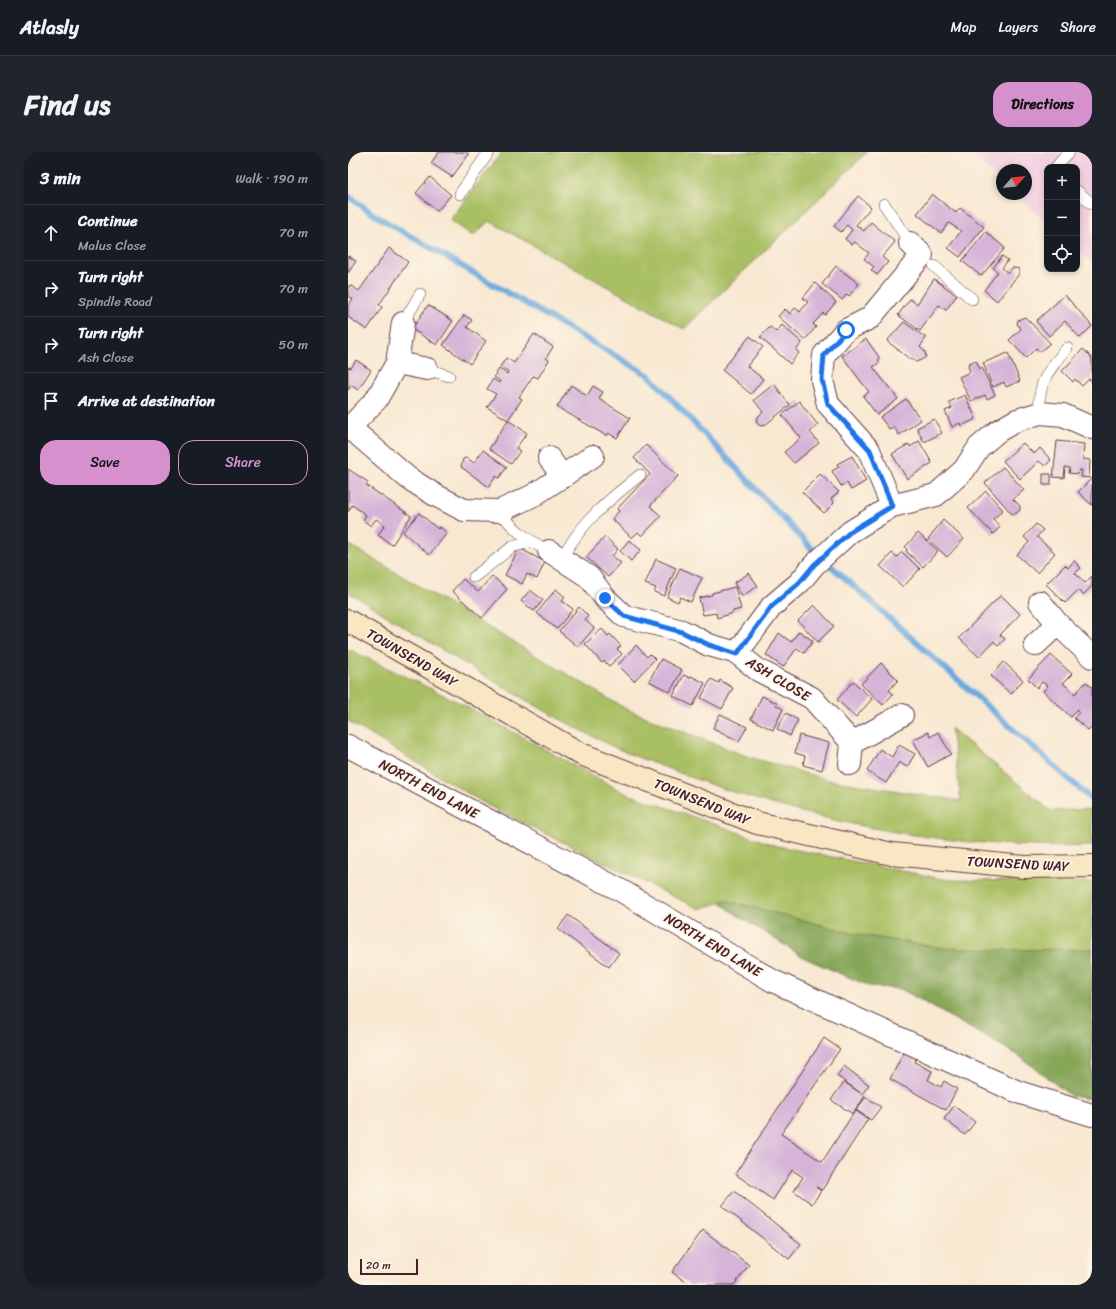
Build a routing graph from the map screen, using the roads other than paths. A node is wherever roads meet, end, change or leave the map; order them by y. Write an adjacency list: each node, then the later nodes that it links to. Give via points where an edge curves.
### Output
1 (489, 152): 4 (lane)
2 (1070, 152): 3 (lane)
3 (1059, 164)
4 (460, 194)
5 (1080, 194): 7 (lane)
6 (884, 204): 8 (lane)
7 (1092, 204)
8 (922, 255): 10 (lane); 23 (street, via 870,318 846,330 824,355 822,380 828,404 870,450)
9 (420, 294): 11 (lane)
10 (972, 299)
11 (403, 323): 13 (street)
12 (1066, 348): 16 (lane, via 1045,374 1039,399)
13 (397, 363): 14 (street); 17 (street, via 376,400)
14 (427, 369): 15 (lane)
15 (449, 376)
16 (1040, 413): 18 (street, via 1063,415); 23 (street, via 1017,420 998,430 979,446 964,470 936,495)
17 (349, 426): 24 (street, via 408,478 435,495 464,510)
18 (1092, 428)
19 (592, 456): 22 (street)
20 (549, 458): 22 (street)
21 (640, 475): 25 (lane, via 595,513 575,536)
22 (563, 477): 24 (street, via 534,495)
23 (892, 506): 31 (street, via 850,532 814,565 799,583 772,606)
24 (500, 511): 25 (lane, via 507,521)
25 (547, 550): 26 (lane, via 512,547); 31 (street, ASH CLOSE, via 589,577 605,598 624,616 682,632 709,645)
26 (474, 577)
27 (1040, 602): 29 (street)
28 (348, 620): 35 (main road, TOWNSEND WAY, via 581,754 757,824 892,854 1025,867)
29 (1058, 624): 30 (street); 32 (street)
30 (1036, 645)
31 (737, 654): 33 (street, ASH CLOSE, via 758,670 812,698 851,754)
32 (1092, 657)
33 (902, 716)
34 (348, 746): 36 (street, NORTH END LANE, via 620,890 773,980 1018,1092)
35 (1092, 866)
36 (1092, 1115)

